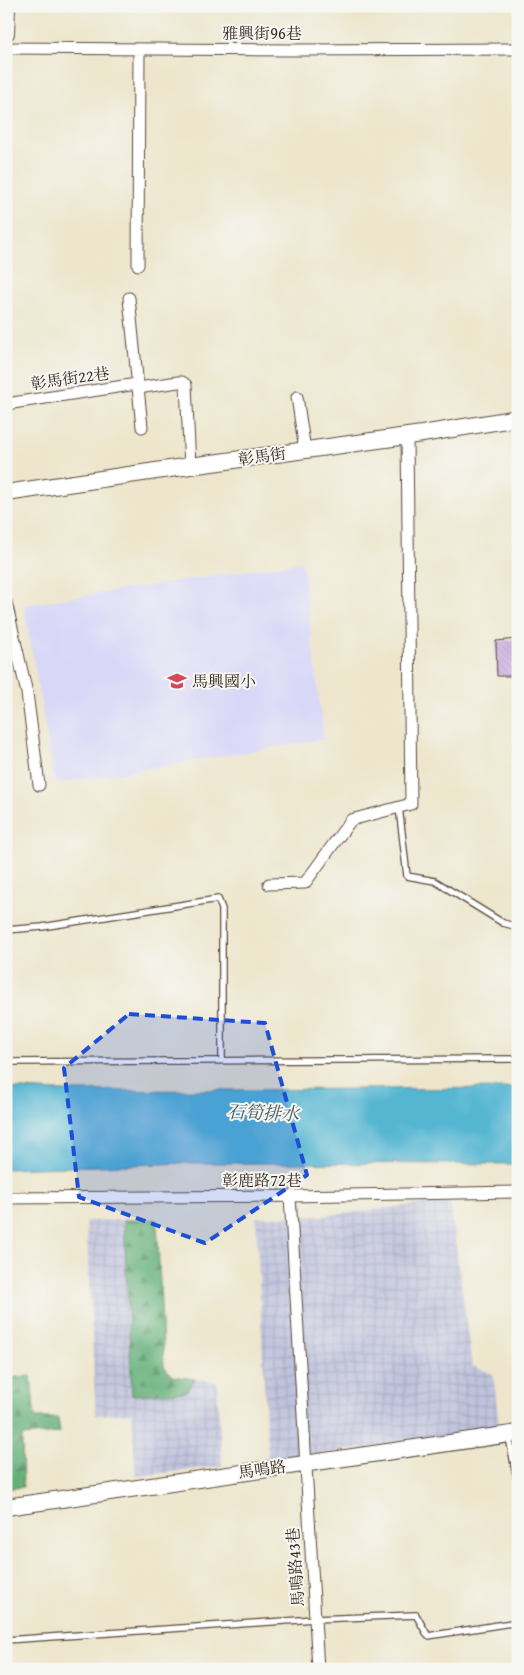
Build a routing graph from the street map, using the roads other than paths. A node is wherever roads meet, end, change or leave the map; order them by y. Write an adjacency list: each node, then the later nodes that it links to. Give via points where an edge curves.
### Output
1 (6, 6): 2 (street)
2 (6, 34)
3 (6, 48): 4 (street, 雅興街96巷)
4 (138, 49): 5 (street, 雅興街96巷); 6 (street)
5 (518, 49)
6 (138, 265)
7 (129, 298): 8 (street)
8 (138, 386): 10 (street, 彰馬街22巷); 12 (street); 15 (street, 彰馬街22巷, via 178,382 186,385)
9 (297, 397): 14 (street)
10 (6, 404)
11 (518, 418): 13 (street, 彰馬街)
12 (142, 427)
13 (406, 436): 14 (street, 彰馬街); 19 (street, via 411,804)
14 (304, 450): 15 (street, 彰馬街)
15 (190, 466): 16 (street, 彰馬街)
16 (6, 494)
17 (6, 602): 18 (street, via 27,693)
18 (39, 785)
19 (399, 807): 20 (street, via 351,820 305,883); 21 (lane, via 406,876 435,881 503,924)
20 (270, 884)
21 (518, 927)
22 (6, 930): 24 (lane, via 218,899 222,909)
23 (518, 1059): 24 (lane)
24 (222, 1060): 25 (lane)
25 (6, 1062)
26 (518, 1192): 27 (street, 彰鹿路72巷)
27 (290, 1196): 28 (street, 彰鹿路72巷); 30 (street, 馬鳴路43巷)
28 (6, 1198)
29 (513, 1434): 30 (street, 馬鳴路); 31 (lane)
30 (305, 1463): 32 (street, 馬鳴路); 33 (street, 馬鳴路43巷)
31 (518, 1486)
32 (6, 1507)
33 (315, 1619): 34 (lane, via 416,1615 428,1636); 35 (lane); 36 (street, 馬鳴路43巷)
34 (518, 1622)
35 (6, 1640)
36 (318, 1669)

